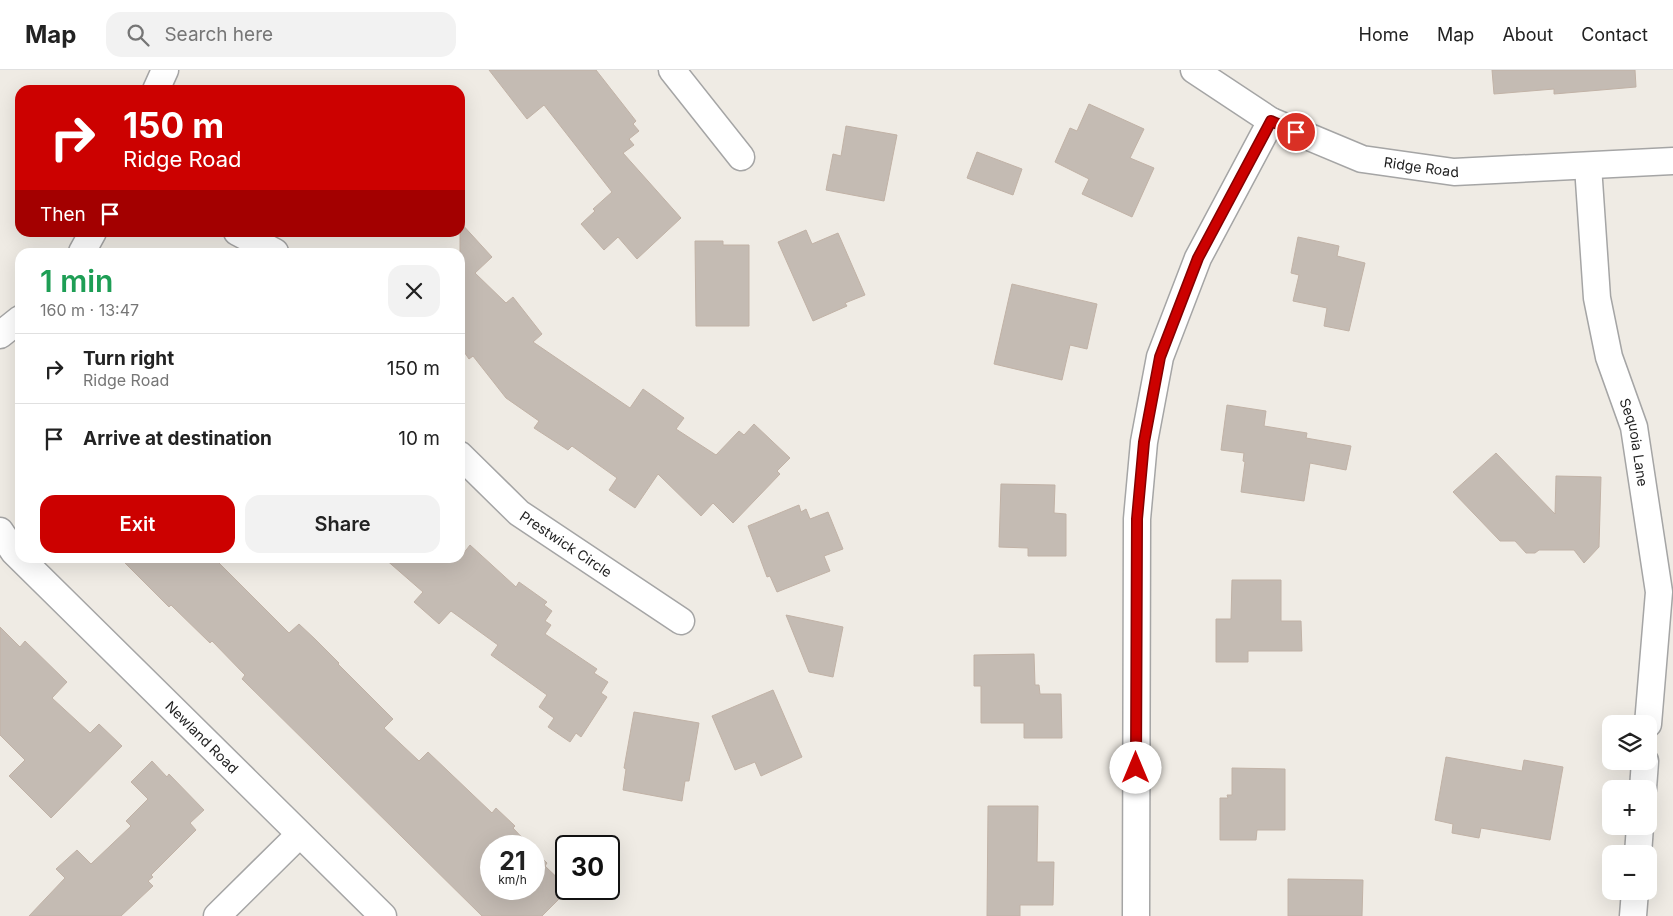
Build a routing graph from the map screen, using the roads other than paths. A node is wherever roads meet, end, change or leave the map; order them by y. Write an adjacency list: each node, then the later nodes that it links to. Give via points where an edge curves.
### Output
1 (165, 70): 4 (street)
2 (672, 70): 6 (street)
3 (1194, 70): 5 (street, Ridge Road)
4 (158, 85)
5 (1271, 121): 8 (street, Ridge Road, via 1362,158 1445,170); 25 (street, via 1198,258 1160,357 1144,442 1137,519)
6 (741, 157)
7 (1673, 161): 8 (street, Ridge Road)
8 (1588, 166): 20 (street, Sequoia Lane, via 1597,298 1609,357 1634,426 1659,592)
9 (90, 237): 11 (street)
10 (246, 237): 12 (street)
11 (84, 248)
12 (267, 248)
13 (15, 324): 14 (street)
14 (0, 335)
15 (465, 460): 19 (street, Prestwick Circle, via 519,513)
16 (0, 532): 17 (street, Newland Road)
17 (15, 553)
18 (25, 563): 21 (street, Newland Road)
19 (681, 621)
20 (1649, 715)
21 (299, 835): 23 (street); 24 (street, Newland Road)
22 (1634, 900): 26 (street)
23 (218, 916)
24 (383, 916)
25 (1136, 916)
26 (1633, 916)

